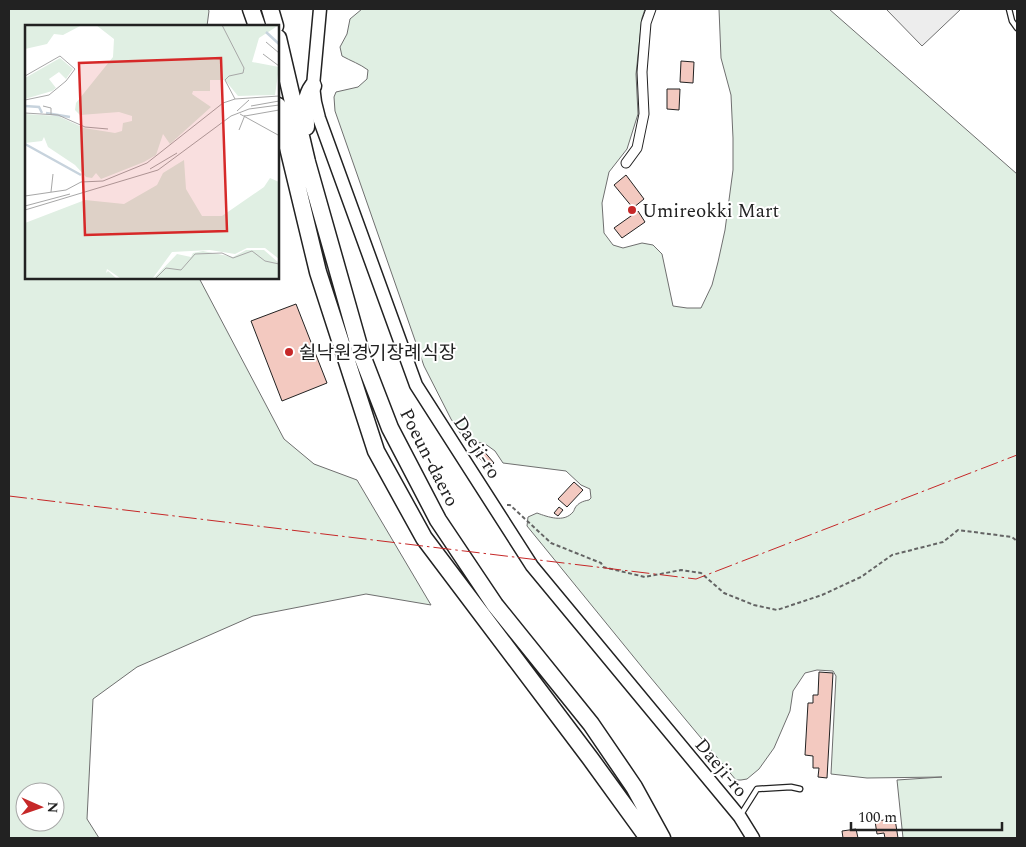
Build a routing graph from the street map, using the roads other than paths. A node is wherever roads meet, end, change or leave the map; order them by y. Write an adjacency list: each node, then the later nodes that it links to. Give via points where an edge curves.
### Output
1 (251, 9): 7 (highway)
2 (256, 9): 8 (highway)
3 (270, 9): 9 (highway)
4 (320, 9): 12 (main road, Daeji-ro)
5 (651, 9): 15 (street, via 646,23 642,72 644,114 637,148)
6 (1010, 9): 10 (lane)
7 (259, 25)
8 (259, 25)
9 (275, 25)
10 (1017, 28)
11 (279, 42): 14 (highway, Poeun-daero)
12 (313, 86): 14 (highway, via 306,106); 17 (main road, Daeji-ro, via 319,118 416,385 532,566)
13 (279, 110): 18 (highway, via 318,272 376,451 424,538)
14 (306, 162): 19 (highway, Poeun-daero, via 361,353 390,428 438,520 495,605 590,724 634,787)
15 (626, 163)
16 (800, 789): 17 (lane, via 757,788)
17 (740, 817): 20 (main road, Daeji-ro)
18 (648, 838)
19 (662, 838)
20 (753, 838)

